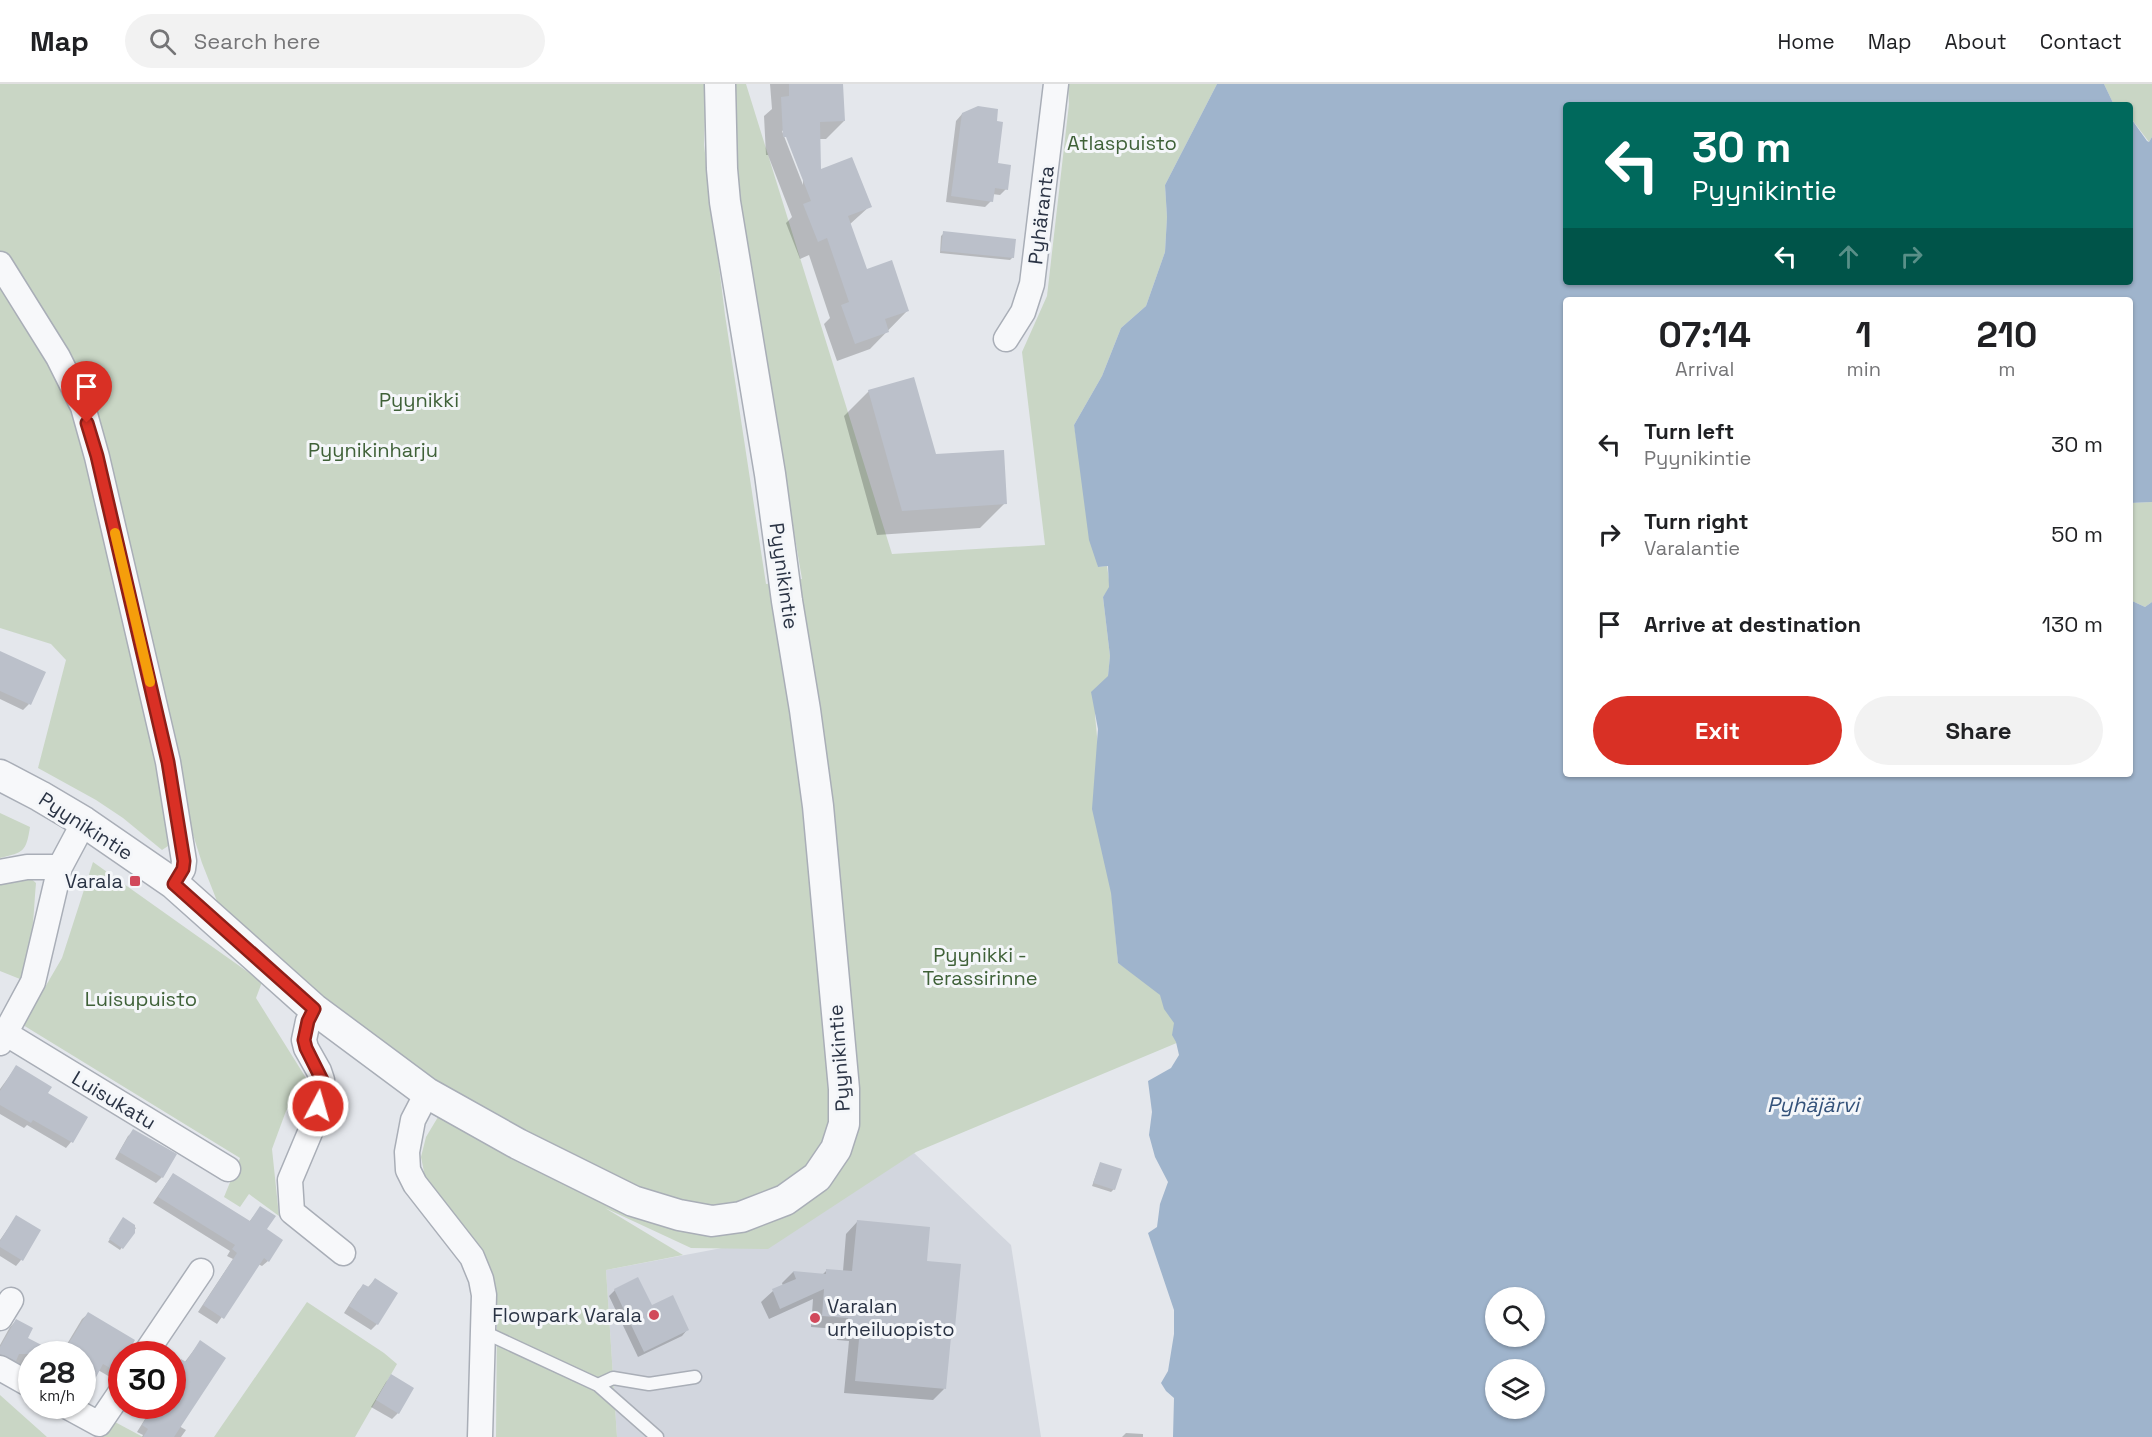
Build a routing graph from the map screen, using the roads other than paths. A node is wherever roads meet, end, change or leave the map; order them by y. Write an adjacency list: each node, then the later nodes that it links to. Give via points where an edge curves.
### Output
1 (720, 84): 12 (street, Pyynikintie, via 725,202 770,474 818,806 844,1089 840,1138 817,1177 785,1200 741,1217 696,1220 633,1201)
2 (1056, 84): 4 (street, Pyhäranta, via 1032,284 1023,312)
3 (0, 264): 9 (street, via 58,357 83,407 97,456 168,762 184,861)
4 (1006, 339)
5 (0, 775): 6 (street, Pyynikintie)
6 (84, 822): 7 (street); 9 (street, Pyynikintie)
7 (60, 867): 8 (street); 11 (street, via 33,982)
8 (0, 872)
9 (174, 884): 10 (street, Pyynikintie)
10 (314, 1009): 12 (street, Pyynikintie); 14 (street, via 304,1040 322,1080 314,1123 290,1180 292,1212)
11 (2, 1035): 13 (street, Luisukatu)
12 (427, 1093): 16 (street, via 412,1120 408,1170 477,1268 484,1295)
13 (228, 1169)
14 (343, 1253)
15 (201, 1271): 17 (street)
16 (484, 1332): 21 (lane); 24 (street)
17 (154, 1341)
18 (0, 1368): 20 (street)
19 (695, 1377): 21 (lane, via 649,1384 613,1378)
20 (18, 1378)
21 (598, 1385): 25 (lane)
22 (108, 1411): 23 (street, via 99,1424)
23 (90, 1419)
24 (480, 1437)
25 (657, 1437)

